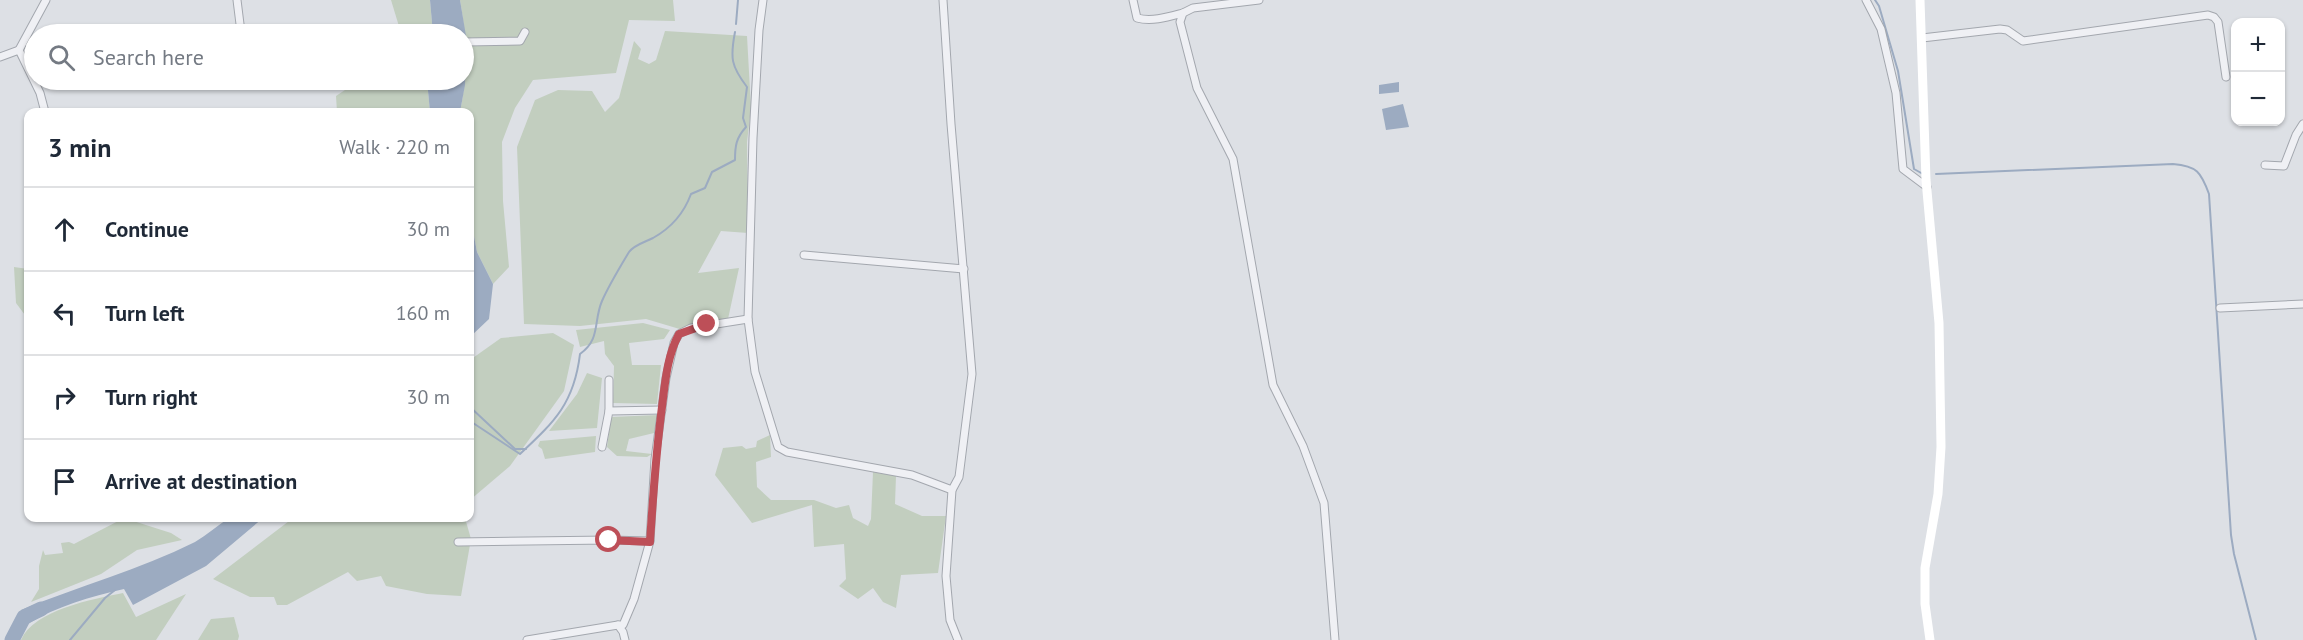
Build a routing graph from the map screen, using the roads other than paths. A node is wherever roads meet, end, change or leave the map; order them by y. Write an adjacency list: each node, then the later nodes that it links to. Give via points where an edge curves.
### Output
1 (46, 0): 10 (street)
2 (237, 0): 11 (street)
3 (764, 0): 29 (street, via 753,138)
4 (943, 0): 26 (street)
5 (1133, 0): 9 (street, via 1140,19)
6 (1259, 0): 9 (street, via 1193,8)
7 (1866, 0): 24 (street, via 1881,29 1896,93 1903,169)
8 (1920, 0): 13 (main road)
9 (1184, 13): 41 (street, via 1180,22 1197,88 1233,159 1273,386 1304,446 1324,503)
10 (33, 24)
11 (241, 24)
12 (525, 32): 15 (street, via 520,41)
13 (1922, 38): 19 (street, via 2000,29 2023,41 2208,15 2218,22); 24 (main road)
14 (24, 41): 16 (street)
15 (474, 42)
16 (19, 50): 17 (street); 18 (street)
17 (0, 57)
18 (24, 60)
19 (2226, 76)
20 (39, 90): 21 (street)
21 (44, 108)
22 (2303, 124): 23 (street, via 2284,166)
23 (2265, 165)
24 (1927, 187): 42 (main road, via 1940,323 1941,447 1938,494 1925,568)
25 (804, 255): 26 (street)
26 (964, 269): 34 (street, via 972,374 959,477)
27 (2303, 304): 28 (street)
28 (2220, 308)
29 (748, 319): 31 (street, via 707,324 679,334 666,378); 34 (street, via 755,372 778,447 912,475)
30 (609, 380): 32 (street)
31 (662, 410): 32 (street); 36 (street)
32 (609, 411): 33 (street)
33 (602, 447)
34 (952, 490): 40 (street, via 946,576 950,620)
35 (458, 542): 36 (street)
36 (650, 542): 37 (street, via 634,599 623,625)
37 (618, 625): 38 (street); 39 (street)
38 (527, 640)
39 (625, 640)
40 (958, 640)
41 (1335, 640)
42 (1930, 640)

